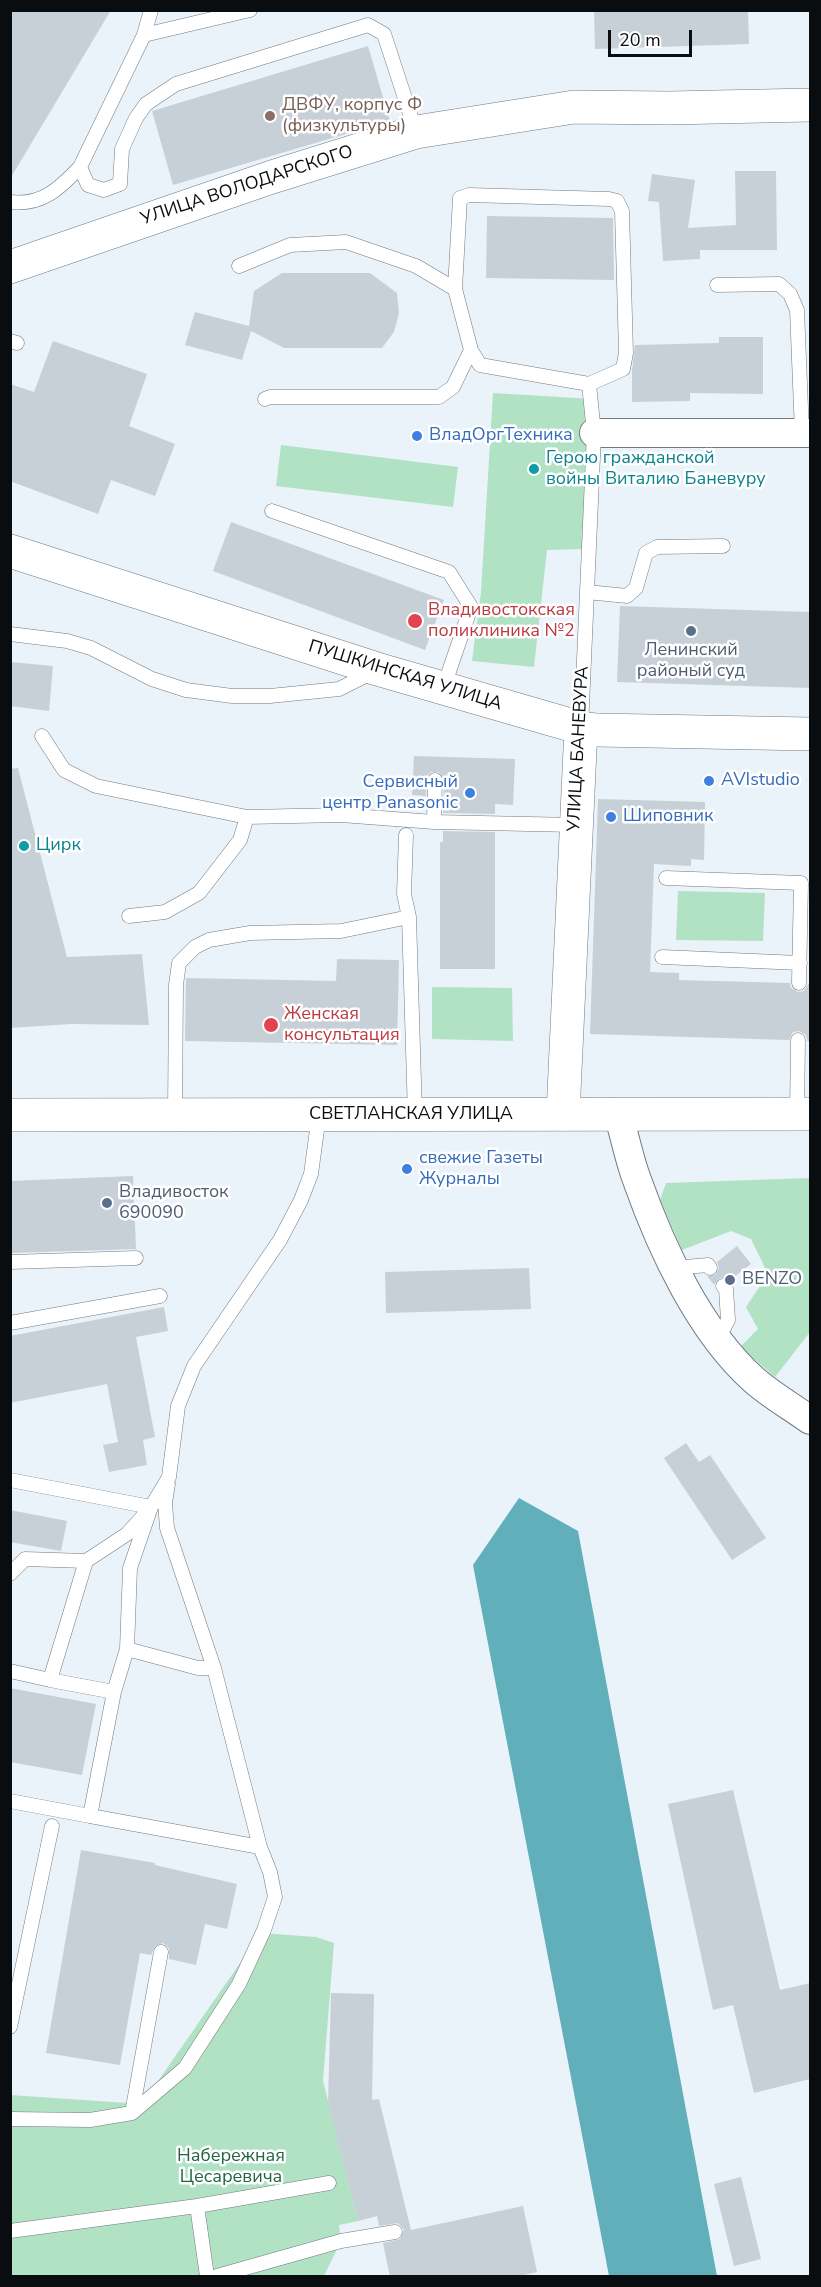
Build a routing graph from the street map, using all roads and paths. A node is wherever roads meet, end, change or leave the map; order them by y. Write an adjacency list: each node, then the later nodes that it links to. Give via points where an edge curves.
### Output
1 (151, 10): 3 (lane)
2 (250, 10): 3 (lane)
3 (144, 35): 6 (lane)
4 (810, 105): 5 (main road, УЛИЦА ВОЛОДАРСКОГО, via 574,107)
5 (416, 132): 6 (lane, via 384,34 368,25 176,84 146,104 136,118 122,149 120,184 104,190 88,185); 9 (main road, УЛИЦА ВОЛОДАРСКОГО, via 262,180)
6 (80, 167): 7 (lane, via 59,189 27,204)
7 (10, 202)
8 (239, 266): 11 (lane, via 290,245 346,242 417,266)
9 (10, 267)
10 (717, 285): 16 (lane, via 779,284 790,294 797,310)
11 (455, 289): 12 (lane); 13 (lane, via 460,198 469,195 617,201 622,211 626,353 623,369)
12 (471, 351): 13 (lane, via 480,365); 14 (lane, via 453,387 439,397)
13 (589, 384): 15 (lane, УЛИЦА БАНЕВУРА)
14 (265, 399)
15 (594, 433): 16 (street); 20 (lane, УЛИЦА БАНЕВУРА)
16 (806, 433)
17 (272, 511): 23 (lane, via 448,572 471,607)
18 (723, 546): 20 (lane, via 657,547 646,553 636,588 627,596)
19 (10, 551): 22 (main road, ПУШКИНСКАЯ УЛИЦА)
20 (587, 592): 24 (lane, УЛИЦА БАНЕВУРА)
21 (10, 634): 22 (lane, via 67,641 91,648 152,680 186,690 232,696 339,689)
22 (377, 669): 23 (main road, ПУШКИНСКАЯ УЛИЦА)
23 (443, 689): 24 (main road, ПУШКИНСКАЯ УЛИЦА)
24 (580, 728): 25 (main road, ПУШКИНСКАЯ УЛИЦА); 30 (main road, УЛИЦА БАНЕВУРА)
25 (810, 734)
26 (42, 736): 28 (lane, via 64,770 96,786)
27 (435, 780): 29 (lane)
28 (247, 817): 29 (lane, via 341,815); 34 (lane, via 240,840 199,893 165,912)
29 (434, 822): 30 (lane)
30 (576, 825): 39 (main road, УЛИЦА БАНЕВУРА)
31 (406, 835): 35 (lane, via 404,894)
32 (666, 878): 33 (lane)
33 (806, 883): 37 (lane)
34 (129, 916)
35 (409, 917): 43 (lane, via 341,931 250,933 209,940 195,947 179,963 176,985); 45 (lane)
36 (662, 957): 37 (lane)
37 (802, 975)
38 (798, 1040): 41 (lane)
39 (563, 1114): 40 (main road, СВЕТЛАНСКАЯ УЛИЦА); 45 (main road, СВЕТЛАНСКАЯ УЛИЦА)
40 (618, 1114): 41 (main road, СВЕТЛАНСКАЯ УЛИЦА); 48 (street, via 637,1179)
41 (804, 1114)
42 (10, 1115): 43 (main road, СВЕТЛАНСКАЯ УЛИЦА)
43 (175, 1115): 44 (main road, СВЕТЛАНСКАЯ УЛИЦА)
44 (319, 1115): 45 (main road, СВЕТЛАНСКАЯ УЛИЦА); 55 (lane, via 311,1174 301,1200 280,1240 194,1366 178,1406)
45 (415, 1115)
46 (136, 1258): 47 (lane)
47 (10, 1262)
48 (674, 1268): 49 (lane); 53 (street)
49 (710, 1268)
50 (723, 1286): 53 (lane, via 728,1320)
51 (160, 1296): 52 (lane)
52 (10, 1323)
53 (718, 1340): 54 (street, via 754,1381)
54 (810, 1420)
55 (168, 1477): 57 (lane); 61 (lane, via 166,1528)
56 (10, 1480): 57 (lane)
57 (151, 1507): 58 (lane, via 128,1534); 60 (lane, via 130,1568)
58 (86, 1561): 59 (lane, via 25,1559); 63 (lane)
59 (10, 1574)
60 (127, 1649): 61 (lane, via 198,1668); 64 (lane)
61 (214, 1668): 68 (lane)
62 (10, 1671): 63 (lane)
63 (50, 1680): 64 (lane)
64 (114, 1692): 66 (lane)
65 (10, 1802): 66 (lane)
66 (90, 1816): 68 (lane)
67 (52, 1826): 70 (lane)
68 (260, 1847): 71 (lane, via 275,1897 239,1984 185,2068)
69 (161, 1952): 71 (lane)
70 (10, 2027)
71 (132, 2113): 72 (lane, via 90,2120)
72 (10, 2119)
73 (329, 2184): 74 (lane)
74 (197, 2206): 75 (lane); 77 (lane)
75 (10, 2231)
76 (395, 2232): 78 (lane, via 341,2241)
77 (207, 2277)
78 (217, 2277)

